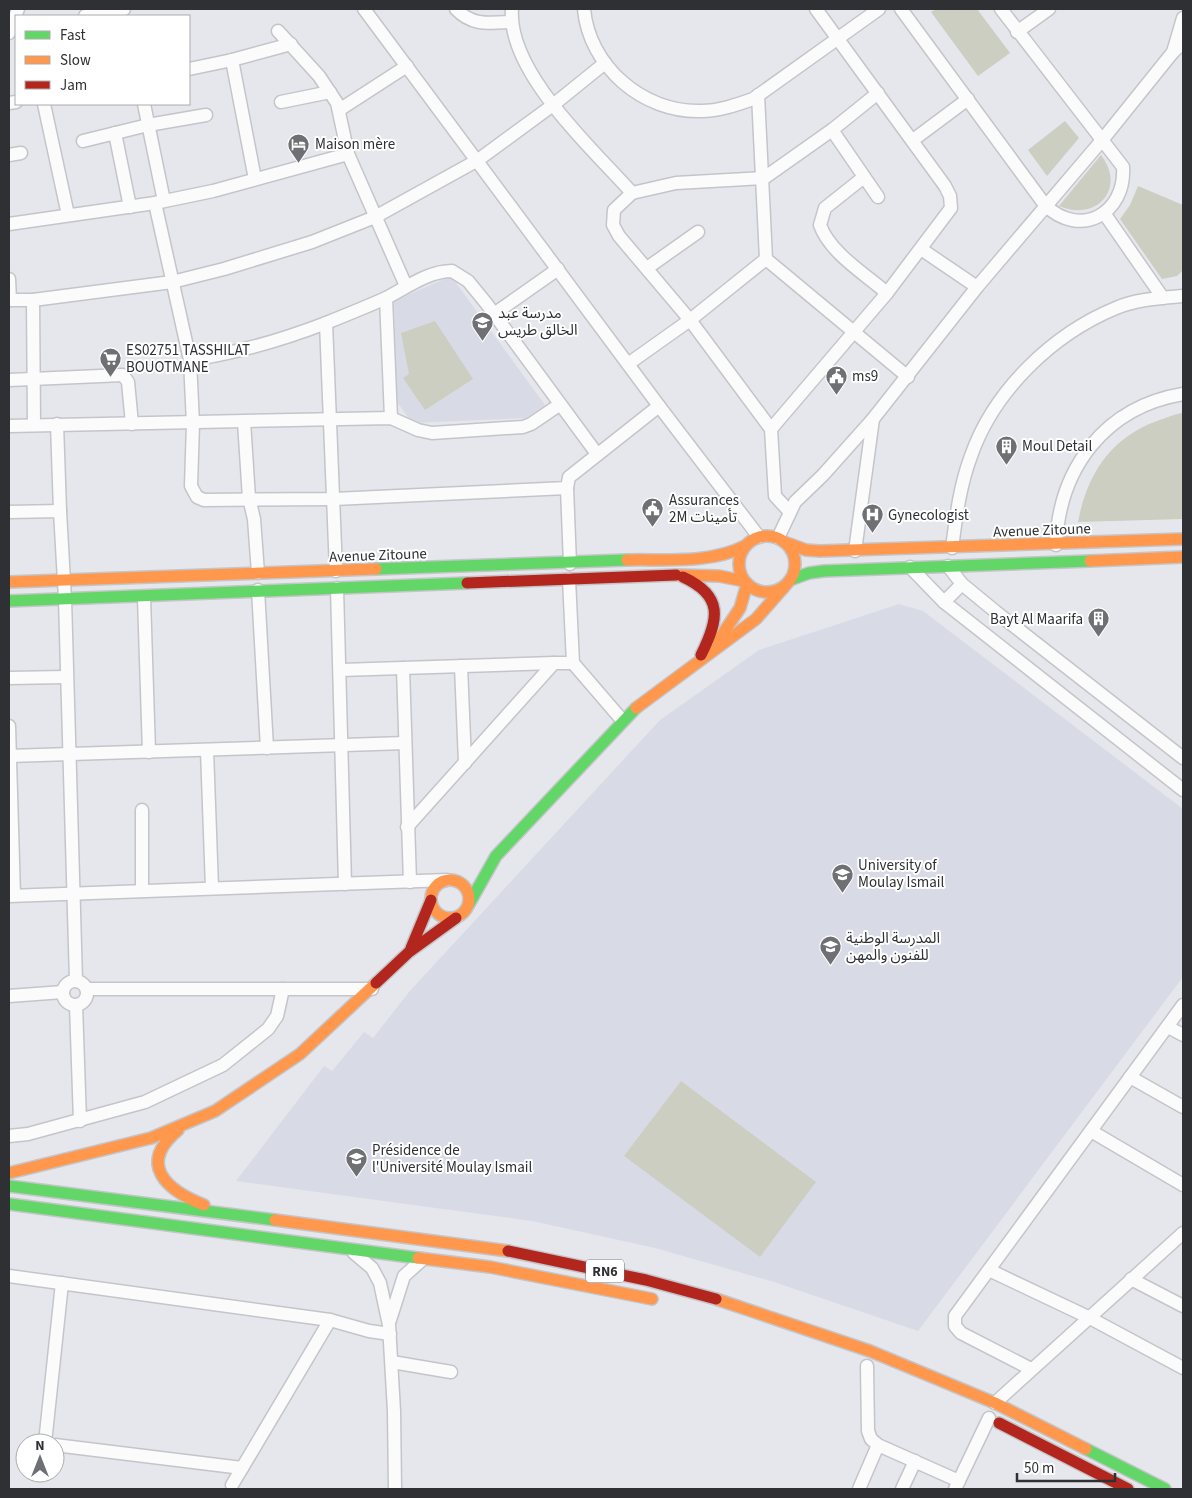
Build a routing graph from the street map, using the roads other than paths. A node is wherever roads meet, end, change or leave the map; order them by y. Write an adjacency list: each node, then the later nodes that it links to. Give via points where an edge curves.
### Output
1 (124, 9): 11 (street)
2 (364, 9): 24 (street)
3 (456, 9): 14 (street, via 473,22)
4 (512, 9): 14 (street)
5 (584, 9): 23 (street, via 589,32)
6 (816, 9): 18 (street)
7 (879, 9): 18 (street)
8 (901, 9): 29 (street)
9 (1001, 9): 16 (street)
10 (1049, 9): 16 (street)
11 (91, 15)
12 (15, 17): 17 (street)
13 (1183, 18): 21 (street)
14 (511, 22): 33 (street, via 522,57)
15 (278, 31): 20 (street)
16 (1018, 32): 39 (street)
17 (9, 33)
18 (838, 40): 27 (street); 28 (street)
19 (1183, 43): 21 (street)
20 (291, 44): 22 (street); 26 (street)
21 (1173, 52): 39 (street)
22 (232, 60): 25 (street); 46 (street)
23 (605, 63): 28 (street, via 638,94 663,106 681,110 718,110 736,106); 33 (street)
24 (407, 66): 34 (street); 43 (street)
25 (190, 69)
26 (330, 92): 30 (street); 34 (street)
27 (878, 93): 37 (street); 40 (street)
28 (758, 95): 45 (street)
29 (968, 99): 40 (street); 50 (street)
30 (281, 102)
31 (44, 105): 53 (street)
32 (144, 105): 36 (street)
33 (553, 105): 43 (street); 47 (street)
34 (339, 110): 42 (street)
35 (206, 115): 36 (street)
36 (148, 125): 38 (street); 49 (street)
37 (832, 130): 44 (street); 45 (street)
38 (115, 133): 41 (street); 51 (street)
39 (1103, 139): 50 (street); 52 (street, via 1123,167 1124,181 1117,200)
40 (913, 140): 57 (street, via 945,186 951,203 951,208)
41 (83, 141)
42 (348, 154): 46 (street); 54 (street)
43 (478, 160): 54 (street); 60 (street)
44 (864, 177): 48 (street); 65 (street, via 825,208 820,225 835,248)
45 (764, 178): 47 (street, via 676,182); 58 (street)
46 (255, 179): 49 (street)
47 (632, 193): 59 (street, via 614,210 613,224 619,236)
48 (878, 197)
49 (160, 202): 51 (street); 62 (street)
50 (1045, 205): 52 (street, via 1062,217 1076,221 1090,220); 64 (street)
51 (130, 207): 53 (street)
52 (1104, 213): 68 (street)
53 (68, 216): 55 (street)
54 (375, 217): 62 (street, via 267,257); 63 (street)
55 (9, 224)
56 (698, 232): 59 (street)
57 (921, 249): 64 (street); 65 (street)
58 (766, 259): 72 (street); 74 (street)
59 (647, 268): 72 (street)
60 (558, 269): 71 (street); 76 (street)
61 (9, 279): 69 (street)
62 (172, 282): 70 (street); 75 (street)
63 (406, 286): 67 (street); 71 (street, via 452,271 468,281)
64 (977, 287): 77 (street)
65 (888, 293): 74 (street)
66 (1183, 296): 68 (street)
67 (386, 298): 73 (street); 83 (street)
68 (1163, 298): 105 (street, via 1117,307 1082,325 1042,355 1014,383 990,416 971,455 960,494)
69 (9, 300): 70 (street)
70 (33, 300): 79 (street)
71 (494, 314): 81 (street)
72 (690, 320): 76 (street); 92 (street)
73 (326, 323): 75 (street, via 250,348); 84 (street)
74 (855, 332): 77 (street); 92 (street)
75 (190, 360): 89 (street)
76 (628, 364): 82 (street)
77 (908, 377): 85 (street)
78 (9, 380): 79 (street)
79 (33, 380): 88 (street, via 123,375 128,382); 90 (street)
80 (1183, 394): 103 (street, via 1136,409 1095,440 1065,490)
81 (558, 405): 83 (street, via 531,424 514,429 432,433); 93 (street)
82 (659, 406): 93 (street); 100 (street)
83 (391, 418): 84 (street)
84 (329, 419): 86 (street); 96 (street)
85 (873, 419): 98 (street); 106 (street)
86 (244, 422): 89 (street); 95 (street)
87 (57, 424): 88 (street); 90 (street); 97 (street)
88 (132, 424): 89 (street)
89 (194, 424): 95 (street, via 191,486 197,497 204,500)
90 (34, 425): 91 (street)
91 (9, 426)
92 (771, 429): 98 (street, via 775,496)
93 (597, 454): 94 (street, via 570,477)
94 (567, 488): 96 (street); 108 (street)
95 (249, 498): 96 (street); 112 (street)
96 (334, 499): 111 (street)
97 (60, 510): 99 (street); 114 (street)
98 (789, 511): 102 (street)
99 (9, 512)
100 (759, 537): 102 (main road); 104 (main road)
101 (1183, 539): 103 (main road, Avenue Zitoune)
102 (781, 540): 106 (main road, Avenue Zitoune, via 806,550); 118 (main road, via 794,555 794,572)
103 (1056, 545): 105 (main road, Avenue Zitoune)
104 (745, 546): 108 (main road, Avenue Zitoune, via 715,558); 117 (main road, via 739,563)
105 (952, 548): 106 (main road, Avenue Zitoune)
106 (855, 551)
107 (1183, 557): 109 (main road, Avenue Zitoune)
108 (570, 564): 111 (main road, Avenue Zitoune)
109 (948, 566): 110 (main road, Avenue Zitoune); 119 (street)
110 (910, 567): 118 (main road, Avenue Zitoune, via 817,572); 125 (street)
111 (336, 572): 112 (main road, Avenue Zitoune)
112 (258, 573): 114 (main road, Avenue Zitoune)
113 (678, 575): 115 (main road, Avenue Zitoune); 117 (main road, Avenue Zitoune, via 719,576); 127 (main road, via 701,586 716,609 713,633)
114 (63, 579): 116 (main road, Avenue Zitoune); 123 (street)
115 (570, 579): 120 (main road, Avenue Zitoune); 129 (street)
116 (9, 582)
117 (745, 582): 118 (main road, via 761,592 770,592); 126 (main road, via 740,608)
118 (788, 583): 126 (main road, via 756,619)
119 (962, 584): 125 (street); 144 (street)
120 (337, 588): 121 (main road, Avenue Zitoune); 132 (street)
121 (258, 590): 122 (main road, Avenue Zitoune); 139 (street)
122 (144, 598): 123 (main road, Avenue Zitoune); 141 (street)
123 (65, 600): 124 (main road, Avenue Zitoune); 133 (street)
124 (9, 601)
125 (944, 602): 146 (street)
126 (712, 650): 127 (main road)
127 (698, 660): 135 (main road)
128 (554, 663): 129 (street); 130 (street); 145 (street)
129 (573, 663): 135 (street)
130 (461, 666): 131 (street); 145 (street)
131 (403, 668): 132 (street); 137 (street)
132 (341, 670): 138 (street)
133 (66, 677): 134 (street); 142 (street)
134 (9, 678)
135 (622, 720): 149 (main road)
136 (9, 726): 143 (street)
137 (405, 743): 138 (street); 148 (street)
138 (342, 745): 139 (street); 152 (street)
139 (266, 748): 140 (street)
140 (207, 750): 141 (street); 153 (street)
141 (149, 752): 142 (street)
142 (69, 754): 143 (street); 155 (street)
143 (9, 756): 156 (street)
144 (1183, 758)
145 (465, 764): 148 (street)
146 (1183, 790)
147 (142, 810): 154 (street)
148 (407, 826): 151 (street)
149 (496, 856): 150 (main road, via 473,871); 158 (main road)
150 (450, 880): 151 (street); 157 (main road, via 435,887); 158 (main road, via 468,891)
151 (415, 882): 152 (street); 157 (street, via 427,888)
152 (345, 884): 153 (street)
153 (212, 888): 154 (street)
154 (142, 891): 155 (street)
155 (74, 893): 156 (street); 161 (street)
156 (11, 895)
157 (431, 898): 159 (main road, via 439,915); 160 (main road)
158 (469, 904): 159 (main road, via 467,910)
159 (456, 918): 160 (main road)
160 (409, 952): 164 (main road)
161 (76, 981): 162 (street); 165 (street, via 66,985)
162 (87, 989): 163 (street); 167 (street, via 84,1002)
163 (283, 989): 164 (street); 173 (street, via 277,1016 268,1030 224,1065 145,1102)
164 (372, 989): 174 (main road, via 300,1054 215,1111)
165 (63, 992): 166 (street); 167 (street, via 65,1000)
166 (9, 996)
167 (76, 1005): 173 (street)
168 (1183, 1005): 169 (street)
169 (1168, 1027): 170 (street); 171 (street)
170 (1183, 1035)
171 (1130, 1077): 172 (street); 175 (street)
172 (1183, 1107)
173 (80, 1121): 176 (street)
174 (180, 1127): 177 (main road, via 150,1138); 181 (main road, via 162,1146 158,1158 163,1181 170,1190 184,1198)
175 (1091, 1131): 178 (street); 185 (street)
176 (9, 1136)
177 (9, 1173)
178 (1183, 1185)
179 (9, 1186): 181 (main road, RN6)
180 (9, 1204): 183 (main road, RN6)
181 (223, 1212): 199 (main road, RN6, via 500,1249 646,1280 717,1299 870,1351)
182 (1183, 1232): 187 (street)
183 (347, 1249): 184 (main road, RN6); 193 (street, via 372,1268 380,1284)
184 (423, 1259): 189 (main road, RN6, via 490,1267); 193 (street, via 411,1268 399,1285)
185 (989, 1270): 191 (street); 197 (street, via 955,1316 955,1326 962,1333)
186 (9, 1276): 188 (street)
187 (1131, 1279): 190 (street); 191 (street)
188 (62, 1284): 192 (street); 201 (street)
189 (667, 1302)
190 (1183, 1306)
191 (1088, 1317): 196 (street); 197 (street)
192 (330, 1320): 193 (street, via 369,1331); 205 (street)
193 (390, 1330): 194 (street)
194 (392, 1362): 198 (street); 208 (street)
195 (867, 1366): 202 (street, via 868,1431)
196 (1183, 1368)
197 (1032, 1369): 199 (street)
198 (452, 1372)
199 (995, 1403): 212 (main road, RN6)
200 (984, 1416): 207 (street); 211 (main road)
201 (46, 1433)
202 (878, 1445): 204 (street); 209 (street)
203 (65, 1446): 205 (street)
204 (915, 1461): 207 (street); 210 (street)
205 (242, 1468): 206 (street)
206 (232, 1485)
207 (957, 1485)
208 (395, 1489)
209 (859, 1489)
210 (902, 1489)
211 (1128, 1489)
212 (1165, 1489)

